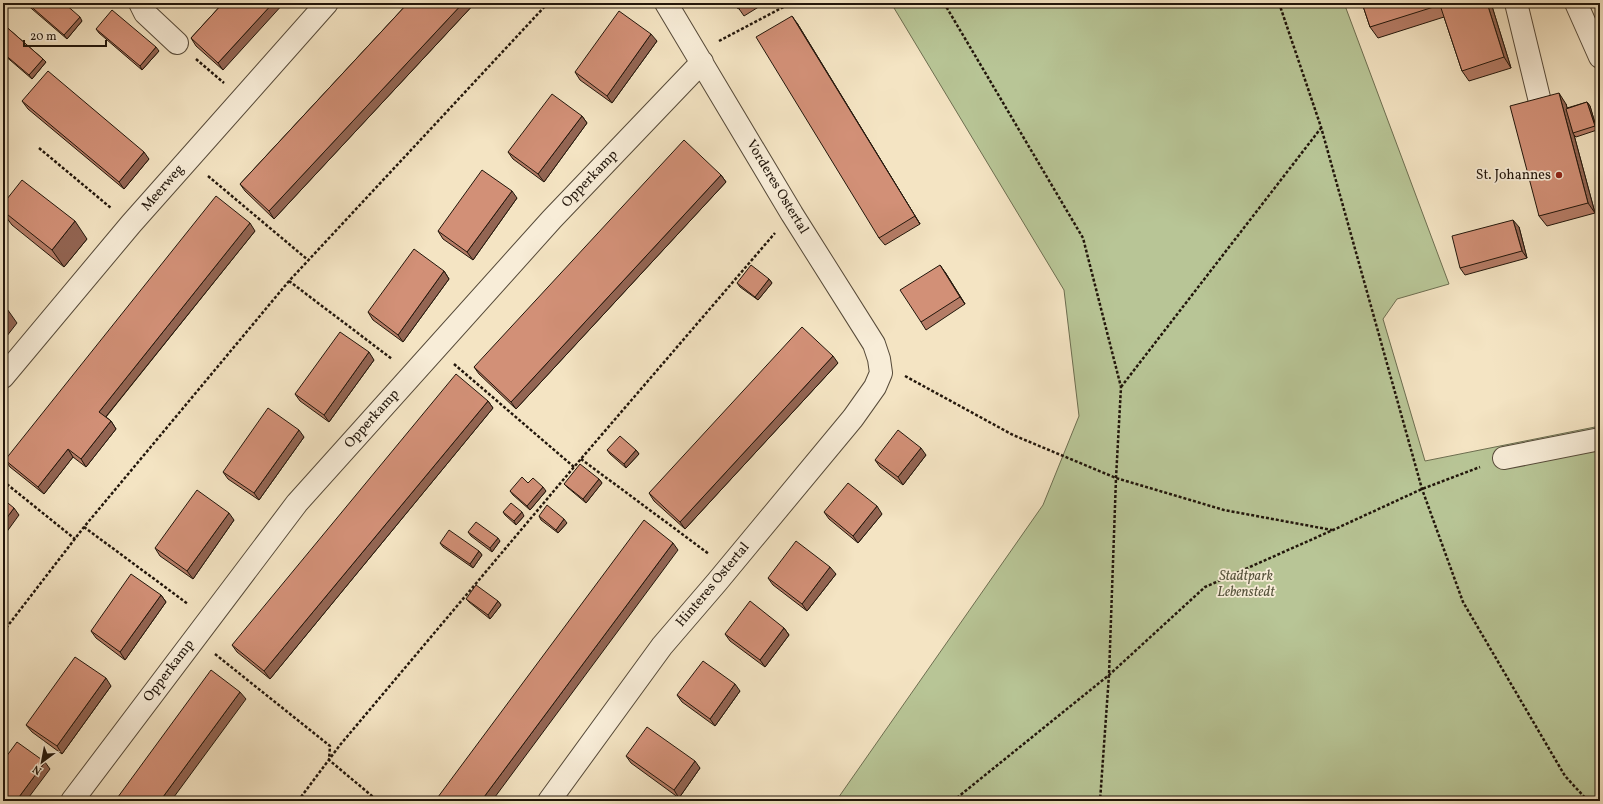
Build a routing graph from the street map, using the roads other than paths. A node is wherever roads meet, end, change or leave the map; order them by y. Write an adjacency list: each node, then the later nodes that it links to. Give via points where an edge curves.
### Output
1 (140, 3): 6 (street, via 145,13)
2 (328, 3): 11 (street, Meerweg, via 131,224)
3 (666, 3): 8 (street, Vorderes Ostertal)
4 (1516, 3): 9 (street)
5 (1576, 3): 7 (street)
6 (177, 43)
7 (1600, 57)
8 (699, 58): 10 (street, Vorderes Ostertal, via 792,214 874,344); 14 (street, Opperkamp, via 297,502)
9 (1542, 110)
10 (881, 373): 15 (street, Hinteres Ostertal, via 875,388 853,418 662,646)
11 (3, 377)
12 (1600, 438): 13 (street)
13 (1504, 458)
14 (72, 801)
15 (549, 801)

